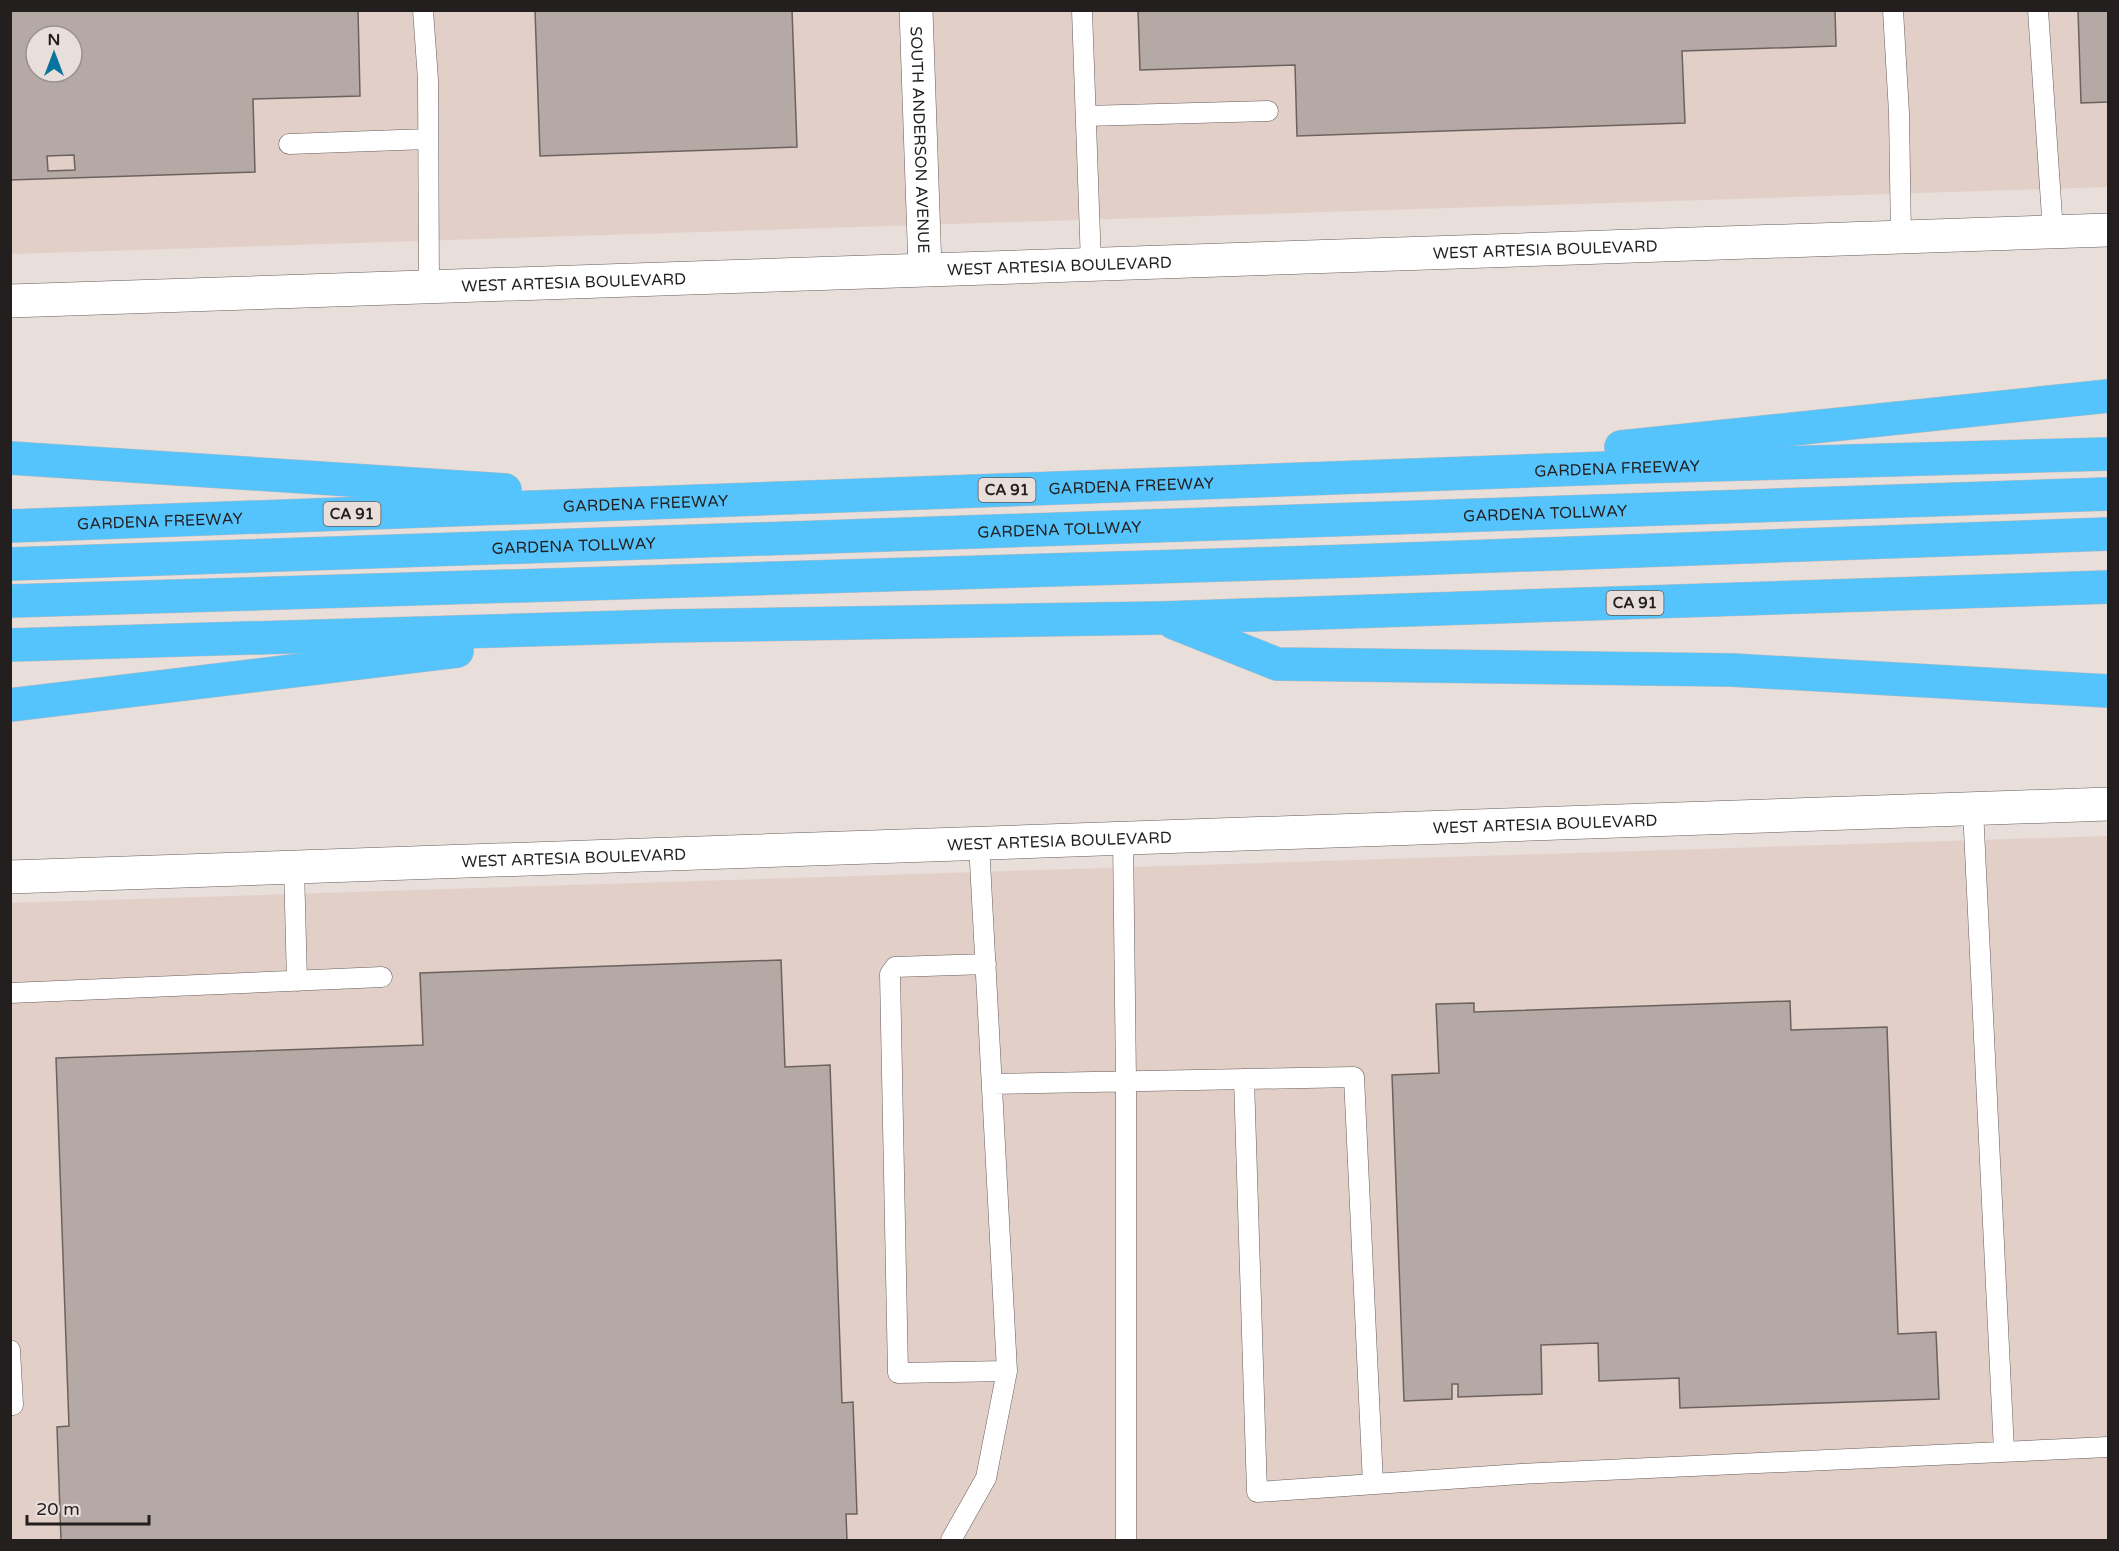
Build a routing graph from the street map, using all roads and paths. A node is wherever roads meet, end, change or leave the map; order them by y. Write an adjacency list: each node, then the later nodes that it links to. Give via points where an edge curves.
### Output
1 (423, 10): 8 (lane)
2 (916, 10): 14 (main road, SOUTH ANDERSON AVENUE)
3 (1082, 10): 7 (lane)
4 (1893, 10): 12 (lane)
5 (2038, 10): 11 (lane)
6 (1268, 111): 7 (lane)
7 (1086, 116): 13 (lane)
8 (428, 139): 9 (lane); 15 (lane)
9 (289, 144)
10 (2109, 230): 11 (main road, WEST ARTESIA BOULEVARD)
11 (2053, 232): 12 (main road, WEST ARTESIA BOULEVARD)
12 (1901, 237): 13 (main road, WEST ARTESIA BOULEVARD)
13 (1091, 264): 14 (main road, WEST ARTESIA BOULEVARD)
14 (925, 269): 15 (main road, WEST ARTESIA BOULEVARD)
15 (429, 286): 16 (main road, WEST ARTESIA BOULEVARD)
16 (10, 301)
17 (2109, 396): 20 (highway)
18 (2109, 454): 20 (highway, GARDENA FREEWAY / CA 91, via 1636,466)
19 (10, 458): 22 (highway)
20 (1321, 479): 22 (highway, GARDENA FREEWAY / CA 91)
21 (2109, 494): 25 (highway, GARDENA TOLLWAY)
22 (693, 502): 23 (highway, GARDENA FREEWAY / CA 91)
23 (10, 526)
24 (2109, 534): 27 (highway)
25 (10, 564)
26 (2109, 587): 28 (highway, CA 91)
27 (10, 601)
28 (1161, 618): 29 (highway, CA 91); 31 (highway, via 1277,664 1732,670)
29 (664, 626): 30 (highway, CA 91); 32 (highway)
30 (10, 645)
31 (2109, 691)
32 (10, 705)
33 (2109, 804): 34 (main road, WEST ARTESIA BOULEVARD)
34 (1973, 809): 35 (main road, WEST ARTESIA BOULEVARD); 50 (lane)
35 (1123, 838): 36 (main road, WEST ARTESIA BOULEVARD); 44 (lane)
36 (979, 843): 37 (main road, WEST ARTESIA BOULEVARD); 39 (lane)
37 (294, 867): 38 (main road, WEST ARTESIA BOULEVARD); 41 (lane)
38 (10, 877)
39 (986, 964): 45 (lane); 47 (lane, via 895,967 890,974 898,1373)
40 (382, 977): 41 (lane)
41 (297, 981): 42 (lane)
42 (10, 993)
43 (1244, 1079): 44 (lane); 51 (lane, via 1354,1077); 51 (lane, via 1257,1492)
44 (1126, 1081): 45 (lane); 53 (lane)
45 (992, 1084): 47 (lane)
46 (10, 1350): 48 (lane)
47 (1007, 1371): 52 (lane, via 986,1478)
48 (10, 1405)
49 (2109, 1447): 50 (lane)
50 (2004, 1451): 51 (lane)
51 (1373, 1484)
52 (951, 1540)
53 (1126, 1540)

